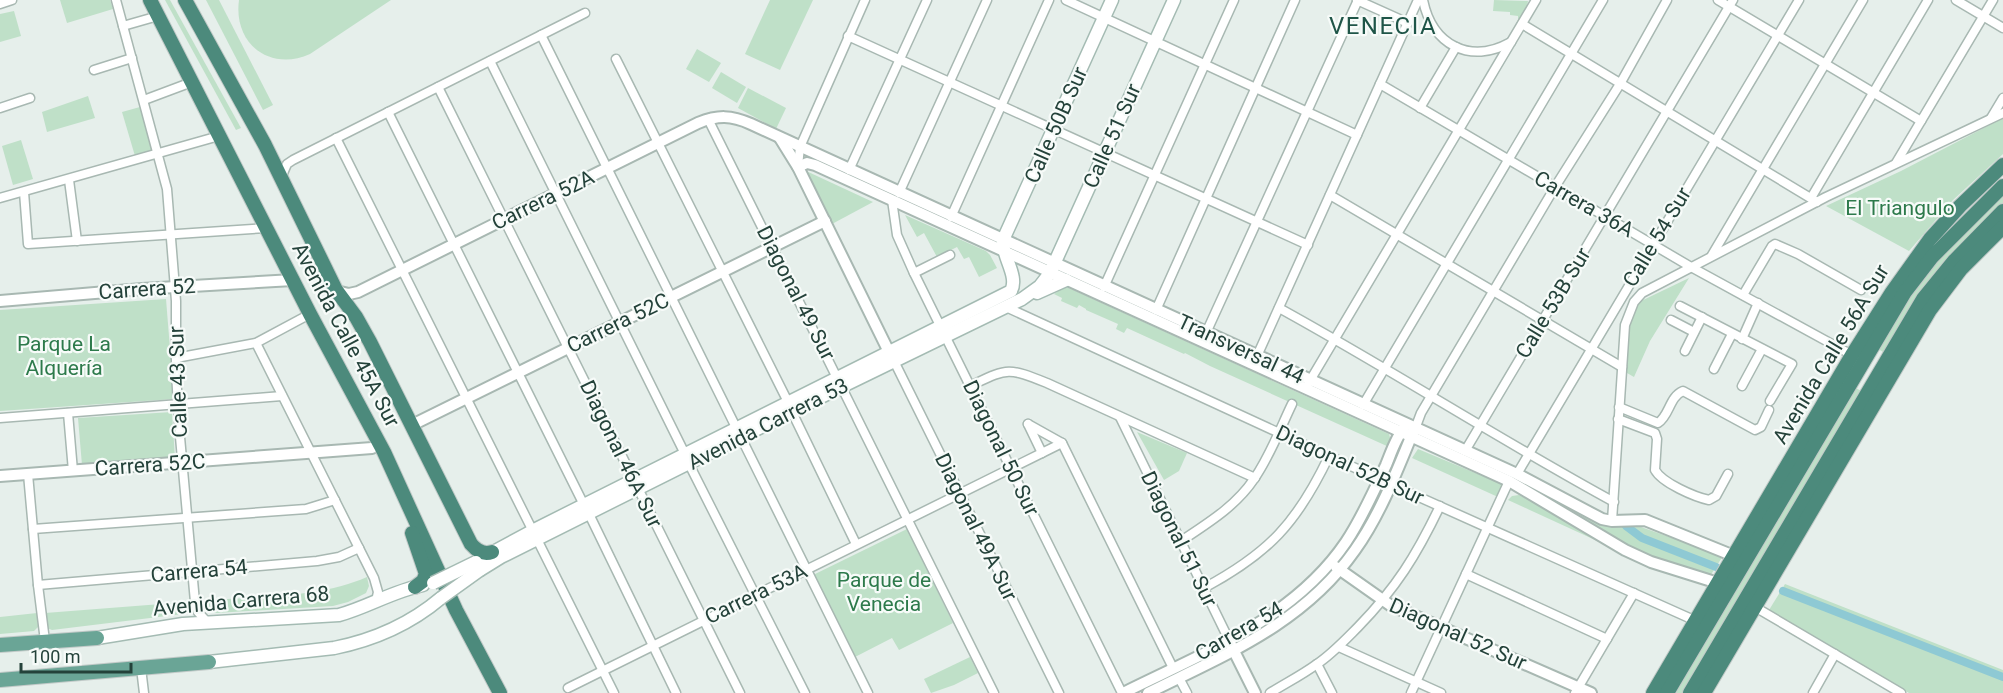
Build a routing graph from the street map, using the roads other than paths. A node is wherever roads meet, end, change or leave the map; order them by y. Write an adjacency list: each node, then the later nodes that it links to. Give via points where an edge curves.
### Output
1 (12, 0): 28 (street)
2 (116, 0): 36 (street, Calle 43 Sur)
3 (150, 0): 31 (highway, Avenida Calle 45A Sur)
4 (185, 0): 92 (highway, Avenida Calle 45A Sur)
5 (865, 0): 39 (street)
6 (927, 0): 47 (street)
7 (987, 0): 53 (street)
8 (1049, 0): 62 (street)
9 (1065, 0): 33 (street)
10 (1112, 0): 33 (main road, Calle 50B Sur)
11 (1174, 0): 41 (main road, Calle 51 Sur)
12 (1234, 0): 49 (street)
13 (1295, 0): 57 (street)
14 (1358, 0): 34 (street); 66 (street)
15 (1418, 0): 34 (street)
16 (1423, 0): 43 (street, via 1433,27)
17 (1530, 0): 30 (street)
18 (1536, 0): 30 (street)
19 (1603, 0): 44 (street)
20 (1667, 0): 55 (street)
21 (1718, 0): 27 (street)
22 (1799, 0): 40 (street, Calle 54 Sur)
23 (1863, 0): 50 (street)
24 (1928, 0): 58 (street)
25 (1956, 0): 32 (street)
26 (1993, 0): 32 (street)
27 (1731, 3): 40 (street); 67 (street, Calle 53B Sur)
28 (0, 4)
29 (585, 13): 38 (street)
30 (1529, 13): 35 (street)
31 (158, 16): 36 (street); 52 (highway, Avenida Calle 45A Sur)
32 (1983, 17): 37 (street); 71 (street)
33 (1104, 18): 41 (street); 73 (main road, Calle 50B Sur)
34 (1408, 23): 54 (street)
35 (1522, 24): 42 (street); 44 (street)
36 (123, 26): 45 (street, Calle 43 Sur)
37 (2003, 28)
38 (541, 35): 48 (street); 88 (street)
39 (848, 36): 47 (street); 81 (street)
40 (1778, 36): 50 (street); 79 (street, Calle 54 Sur)
41 (1155, 42): 49 (street); 82 (main road, Calle 51 Sur)
42 (1511, 42): 43 (street, via 1484,51); 74 (street)
43 (1456, 47): 64 (street)
44 (1571, 54): 55 (street); 84 (street)
45 (132, 58): 51 (street); 61 (street, Calle 43 Sur)
46 (616, 59): 80 (street)
47 (900, 60): 53 (street); 90 (street)
48 (490, 61): 56 (street); 97 (street)
49 (1205, 64): 57 (street); 91 (street)
50 (1825, 64): 58 (street); 89 (street)
51 (94, 70)
52 (192, 82): 61 (street); 76 (highway, Avenida Calle 45A Sur)
53 (950, 82): 62 (street); 99 (street)
54 (1380, 84): 64 (street, Carrera 36A); 75 (street)
55 (1620, 84): 67 (street); 95 (street)
56 (438, 87): 65 (street); 106 (street, Diagonal 46A Sur)
57 (1255, 88): 66 (street); 101 (street)
58 (1873, 93): 71 (street); 102 (street)
59 (30, 98): 63 (street)
60 (2003, 98): 70 (street)
61 (144, 100): 83 (street, Calle 43 Sur)
62 (1001, 106): 73 (street); 105 (street)
63 (0, 108)
64 (1420, 108): 74 (street, Carrera 36A)
65 (388, 112): 78 (street); 114 (street)
66 (1307, 112): 75 (street); 108 (street)
67 (1666, 112): 79 (street); 104 (street, Calle 53B Sur)
68 (2003, 113): 70 (street)
69 (708, 119): 72 (street, Carrera 52A, via 730,116); 80 (street, Carrera 52A); 119 (street, Diagonal 49 Sur)
70 (1991, 119): 85 (street)
71 (1921, 121): 85 (street)
72 (751, 124): 77 (street, Transversal 44)
73 (1053, 130): 82 (street); 117 (main road, Calle 50B Sur)
74 (1459, 130): 84 (street, Carrera 36A); 112 (street)
75 (1357, 135): 98 (street)
76 (219, 136): 83 (street); 110 (highway, Avenida Calle 45A Sur)
77 (779, 137): 81 (street, Transversal 44); 87 (street, Diagonal 49A Sur)
78 (336, 138): 92 (street, via 287,164); 126 (street)
79 (1715, 141): 89 (street); 115 (street, Calle 54 Sur)
80 (658, 143): 88 (street, Carrera 52A); 127 (street)
81 (800, 147): 87 (street); 90 (street, Transversal 44)
82 (1104, 153): 91 (street); 124 (main road, Calle 51 Sur)
83 (159, 154): 93 (street); 111 (street, Calle 43 Sur)
84 (1508, 159): 95 (street, Carrera 36A); 122 (street)
85 (1896, 164): 102 (street)
86 (2003, 165): 125 (highway, Avenida Calle 56A Sur, via 1960,206)
87 (798, 167): 99 (street, Transversal 44, via 815,165); 107 (street, Diagonal 49A Sur)
88 (607, 168): 97 (street, Carrera 52A); 138 (street)
89 (1763, 169): 102 (street); 121 (street)
90 (849, 170): 99 (street, Transversal 44)
91 (1154, 175): 101 (street); 131 (street)
92 (281, 178): 133 (highway, Avenida Calle 45A Sur)
93 (69, 180): 96 (street); 113 (street)
94 (2003, 186): 118 (highway, Avenida Calle 56A Sur)
95 (1556, 187): 104 (street, Carrera 36A); 135 (street)
96 (24, 192): 100 (street); 113 (street, via 28,244)
97 (556, 194): 106 (street, Carrera 52A); 151 (street)
98 (1330, 195): 112 (street); 116 (street)
99 (896, 196): 105 (street, Transversal 44); 117 (street, Transversal 44); 128 (street, Diagonal 50 Sur, via 897,235)
100 (0, 198)
101 (1205, 198): 108 (street); 146 (street)
102 (1814, 200): 121 (street)
103 (2003, 211): 211 (highway, via 1923,299)
104 (1604, 216): 115 (street, Carrera 36A); 149 (street, Calle 53B Sur)
105 (951, 217): 117 (street, Transversal 44)
106 (504, 219): 114 (street, Carrera 52A); 159 (street, Diagonal 46A Sur)
107 (825, 221): 119 (street, Carrera 52C); 164 (street, Diagonal 49A Sur)
108 (1257, 222): 116 (street); 154 (street)
109 (2003, 227): 198 (highway, via 1938,298)
110 (267, 228): 111 (street); 129 (highway, Avenida Calle 45A Sur)
111 (171, 234): 113 (street); 132 (street, Calle 43 Sur)
112 (1397, 235): 122 (street); 156 (street)
113 (77, 241)
114 (454, 244): 126 (street, Carrera 52A); 170 (street)
115 (1653, 244): 123 (street, Carrera 36A); 136 (street, Calle 54 Sur)
116 (1308, 245): 145 (street)
117 (1004, 246): 124 (street, Transversal 44); 152 (main road, Avenida Carrera 53, via 1014,282 1011,291)
118 (1942, 246): 125 (highway); 214 (highway, Avenida Calle 56A Sur, via 1905,292)
119 (773, 247): 127 (street, Carrera 52C); 171 (street, Diagonal 49 Sur)
120 (950, 255): 128 (street)
121 (1710, 257): 123 (street)
122 (1446, 264): 135 (street); 167 (street)
123 (1691, 267): 137 (street, Carrera 36A); 141 (street, via 1642,293)
124 (1052, 268): 130 (street, Transversal 44); 131 (street, Transversal 44); 139 (main road, Avenida Carrera 53, via 1040,286)
125 (1907, 269): 163 (highway, Avenida Calle 56A Sur)
126 (402, 270): 133 (street, Carrera 52A, via 358,292); 177 (street)
127 (722, 272): 138 (street, Carrera 52C); 181 (street)
128 (914, 273): 152 (street, Diagonal 50 Sur)
129 (293, 280): 132 (street, Carrera 52); 147 (highway, Avenida Calle 45A Sur)
130 (1066, 280): 139 (main road); 172 (street, Transversal 44)
131 (1104, 286): 146 (street, Transversal 44)
132 (175, 287): 140 (street, Carrera 52); 166 (street, Calle 43 Sur)
133 (336, 290): 187 (highway, Avenida Calle 45A Sur, via 370,342)
134 (1861, 290): 137 (street, via 1775,244)
135 (1493, 292): 149 (street); 175 (street)
136 (1623, 295): 141 (street); 160 (street, Calle 54 Sur)
137 (1743, 295): 142 (street, Carrera 36A)
138 (671, 297): 151 (street, Carrera 52C); 190 (street)
139 (1022, 299): 144 (main road, Avenida Carrera 53)
140 (0, 301)
141 (1634, 302): 168 (street, via 1625,325)
142 (1758, 303): 157 (street); 163 (street, Carrera 36A)
143 (1680, 306): 148 (street)
144 (1006, 307): 152 (main road, Avenida Carrera 53); 191 (street, Diagonal 52B Sur)
145 (1279, 308): 156 (street); 165 (street)
146 (1156, 310): 154 (street, Transversal 44)
147 (310, 314): 158 (street); 193 (highway); 271 (highway, Avenida Calle 45A Sur, via 384,452 456,610)
148 (1702, 317): 153 (street); 155 (street)
149 (1543, 320): 160 (street); 188 (street, Calle 53B Sur)
150 (1671, 320): 153 (street)
151 (620, 322): 159 (street, Carrera 52C); 201 (street)
152 (943, 331): 164 (main road, Avenida Carrera 53); 173 (street, Diagonal 50 Sur)
153 (1694, 332): 162 (street)
154 (1206, 333): 165 (street, Transversal 44)
155 (1732, 334): 157 (street); 169 (street)
156 (1335, 338): 167 (street); 172 (street)
157 (1742, 339): 161 (street)
158 (256, 343): 166 (street); 176 (street)
159 (568, 348): 170 (street, Carrera 52C); 212 (street, Diagonal 46A Sur)
160 (1590, 349): 168 (street); 199 (street, Calle 54 Sur)
161 (1762, 349): 174 (street); 182 (street, via 1792,364 1761,427 1755,430 1683,391 1676,395 1665,419 1658,423)
162 (1685, 351)
163 (1852, 355): 194 (highway, Avenida Calle 56A Sur)
164 (891, 356): 171 (main road, Avenida Carrera 53); 215 (street, Diagonal 49A Sur)
165 (1257, 356): 172 (street, Transversal 44)
166 (176, 358): 178 (street, Calle 43 Sur)
167 (1385, 367): 175 (street); 180 (street)
168 (1622, 367): 182 (street)
169 (1714, 369)
170 (518, 373): 177 (street, Carrera 52C); 219 (street)
171 (840, 381): 181 (main road, Avenida Carrera 53); 221 (street, Diagonal 49 Sur)
172 (1307, 385): 180 (street, Transversal 44); 189 (street, Transversal 44)
173 (970, 386): 184 (street, via 1000,372 1016,370); 203 (street, Diagonal 50 Sur)
174 (1742, 386)
175 (1432, 395): 188 (street); 189 (street)
176 (282, 396): 178 (street); 196 (street)
177 (467, 398): 187 (street, Carrera 52C); 225 (street)
178 (178, 404): 183 (street); 202 (street, Calle 43 Sur)
179 (1292, 405): 191 (street)
180 (1363, 405): 189 (street, Transversal 44)
181 (790, 407): 190 (main road, Avenida Carrera 53); 227 (street)
182 (1619, 407): 186 (street)
183 (69, 412): 185 (street); 204 (street)
184 (1120, 416): 208 (street); 226 (street, Diagonal 51 Sur)
185 (0, 418)
186 (1618, 419): 206 (street, via 1655,433 1655,470 1673,485 1709,500 1716,496); 217 (street)
187 (411, 425): 229 (highway, Avenida Calle 45A Sur, via 471,544 480,552)
188 (1480, 425): 195 (street, Calle 53B Sur); 199 (street)
189 (1409, 431): 195 (street, Transversal 44); 209 (street, Transversal 44); 210 (street, Carrera 54); 213 (street, Carrera 54)
190 (739, 433): 201 (main road, Avenida Carrera 53); 233 (street)
191 (1279, 433): 200 (street, Diagonal 52B Sur); 208 (street)
192 (1062, 443): 197 (street, Carrera 53A); 197 (street, via 1028,424); 264 (street)
193 (372, 448): 196 (street, Carrera 52C); 237 (highway, via 404,513 425,568 426,577)
194 (1798, 450): 214 (highway); 230 (highway, Avenida Calle 56A Sur)
195 (1465, 451): 209 (street, Transversal 44)
196 (311, 453): 202 (street, Carrera 52C); 216 (street)
197 (1042, 453): 203 (street, Carrera 53A)
198 (1845, 453): 211 (highway); 244 (highway)
199 (1529, 455): 209 (street, Calle 54 Sur); 217 (street)
200 (1329, 456): 210 (street, Diagonal 52B Sur); 239 (street, via 1292,521 1237,571)
201 (687, 459): 212 (main road, Avenida Carrera 53); 241 (street)
202 (182, 463): 204 (street, Carrera 52C); 220 (street, Calle 43 Sur)
203 (1010, 468): 215 (street, Carrera 53A); 279 (street, Diagonal 50 Sur)
204 (73, 471): 205 (street, Carrera 52C)
205 (28, 474): 207 (street, Carrera 52C); 224 (street)
206 (1728, 474)
207 (0, 476)
208 (1255, 478): 226 (street, via 1235,502)
209 (1513, 478): 222 (street, Transversal 44); 223 (street, Calle 54 Sur); 238 (street, Transversal 44, via 1625,550)
210 (1379, 479): 213 (street, Diagonal 52B Sur); 232 (street, Carrera 54)
211 (1814, 483): 244 (highway)
212 (636, 484): 219 (main road, Avenida Carrera 53); 245 (street, Diagonal 46A Sur)
213 (1390, 484): 218 (street, Diagonal 52B Sur); 232 (street, Carrera 54, via 1371,525)
214 (1791, 484): 238 (highway, Avenida Calle 56A Sur)
215 (960, 493): 221 (street, Carrera 53A); 278 (street, Diagonal 49A Sur)
216 (335, 500): 220 (street, via 306,508); 228 (street)
217 (1614, 501): 222 (street)
218 (1440, 506): 223 (street, Diagonal 52B Sur); 243 (street, via 1406,571)
219 (586, 509): 225 (main road, Avenida Carrera 53); 255 (street)
220 (188, 516): 224 (street); 234 (street, Calle 43 Sur)
221 (907, 519): 227 (street, Carrera 53A); 277 (street, Diagonal 49 Sur)
222 (1612, 521): 230 (street, Transversal 44, via 1645,520)
223 (1488, 528): 235 (street, Calle 54 Sur); 240 (street, Diagonal 52B Sur)
224 (33, 529): 236 (street)
225 (535, 535): 229 (main road, Avenida Carrera 53); 231 (main road, Avenida Carrera 53, via 501,557); 263 (street)
226 (1181, 541): 239 (street, Diagonal 51 Sur)
227 (856, 544): 233 (street, Carrera 53A)
228 (359, 548): 234 (street, Carrera 54, via 317,561); 242 (street, via 376,584)
229 (492, 552): 231 (main road, Avenida Carrera 53)
230 (1734, 556): 238 (highway, Avenida Calle 56A Sur)
231 (478, 566): 237 (main road, Avenida Carrera 68, bridge); 260 (main road, bridge, via 441,598 390,631 353,644)
232 (1335, 567): 243 (street, Diagonal 52 Sur); 256 (street, Carrera 54)
233 (806, 569): 241 (street, Carrera 53A); 276 (street)
234 (192, 572): 236 (street, Carrera 54); 247 (street, Calle 43 Sur, via 196,608)
235 (1466, 574): 248 (street, Calle 54 Sur); 251 (street)
236 (38, 585): 253 (street)
237 (415, 587): 242 (main road, Avenida Carrera 68)
238 (1723, 587): 246 (highway); 249 (highway)
239 (1204, 588): 256 (street, Diagonal 51 Sur)
240 (1634, 593): 246 (street, Diagonal 52B Sur); 251 (street)
241 (755, 594): 245 (street, Carrera 53A); 275 (street)
242 (376, 601): 247 (main road, Avenida Carrera 68, via 325,617)
243 (1383, 601): 248 (street, Diagonal 52 Sur); 257 (street)
244 (1750, 604): 252 (highway); 258 (street); 266 (highway)
245 (704, 620): 255 (street, Carrera 53A); 274 (street, Diagonal 46A Sur)
246 (1696, 621): 259 (highway)
247 (207, 622): 250 (main road, Avenida Carrera 68)
248 (1442, 626): 267 (street, Calle 54 Sur); 269 (street, Diagonal 52 Sur)
249 (1701, 635): 259 (highway); 289 (highway)
250 (97, 638): 253 (main road, Avenida Carrera 68)
251 (1607, 639): 269 (street)
252 (1722, 639): 266 (highway); 290 (highway)
253 (45, 641): 254 (main road, Avenida Carrera 68)
254 (0, 645)
255 (653, 645): 263 (street, Carrera 53A); 273 (street)
256 (1231, 645): 264 (street, Carrera 54); 282 (street, Diagonal 51 Sur)
257 (1339, 647): 261 (street); 267 (street)
258 (1835, 654): 292 (street); 293 (street)
259 (1675, 656): 288 (highway)
260 (209, 662): 262 (main road)
261 (1317, 664): 283 (street); 284 (street)
262 (141, 668): 265 (main road); 270 (street)
263 (603, 670): 268 (street, Carrera 53A); 272 (street)
264 (1176, 673): 279 (street, Carrera 54); 280 (street, Carrera 54); 281 (street)
265 (0, 680)
266 (1712, 680): 291 (highway)
267 (1416, 682): 285 (street, Calle 54 Sur); 286 (street)
268 (568, 688)
269 (1576, 690): 287 (street, Diagonal 52 Sur)
270 (144, 693)
271 (500, 693)
272 (614, 693)
273 (676, 693)
274 (740, 693)
275 (805, 693)
276 (868, 693)
277 (994, 693)
278 (1059, 693)
279 (1122, 693)
280 (1148, 693)
281 (1187, 693)
282 (1255, 693)
283 (1270, 693)
284 (1332, 693)
285 (1411, 693)
286 (1441, 693)
287 (1591, 693)
288 (1653, 693)
289 (1667, 693)
290 (1690, 693)
291 (1704, 693)
292 (1813, 693)
293 (1901, 693)

